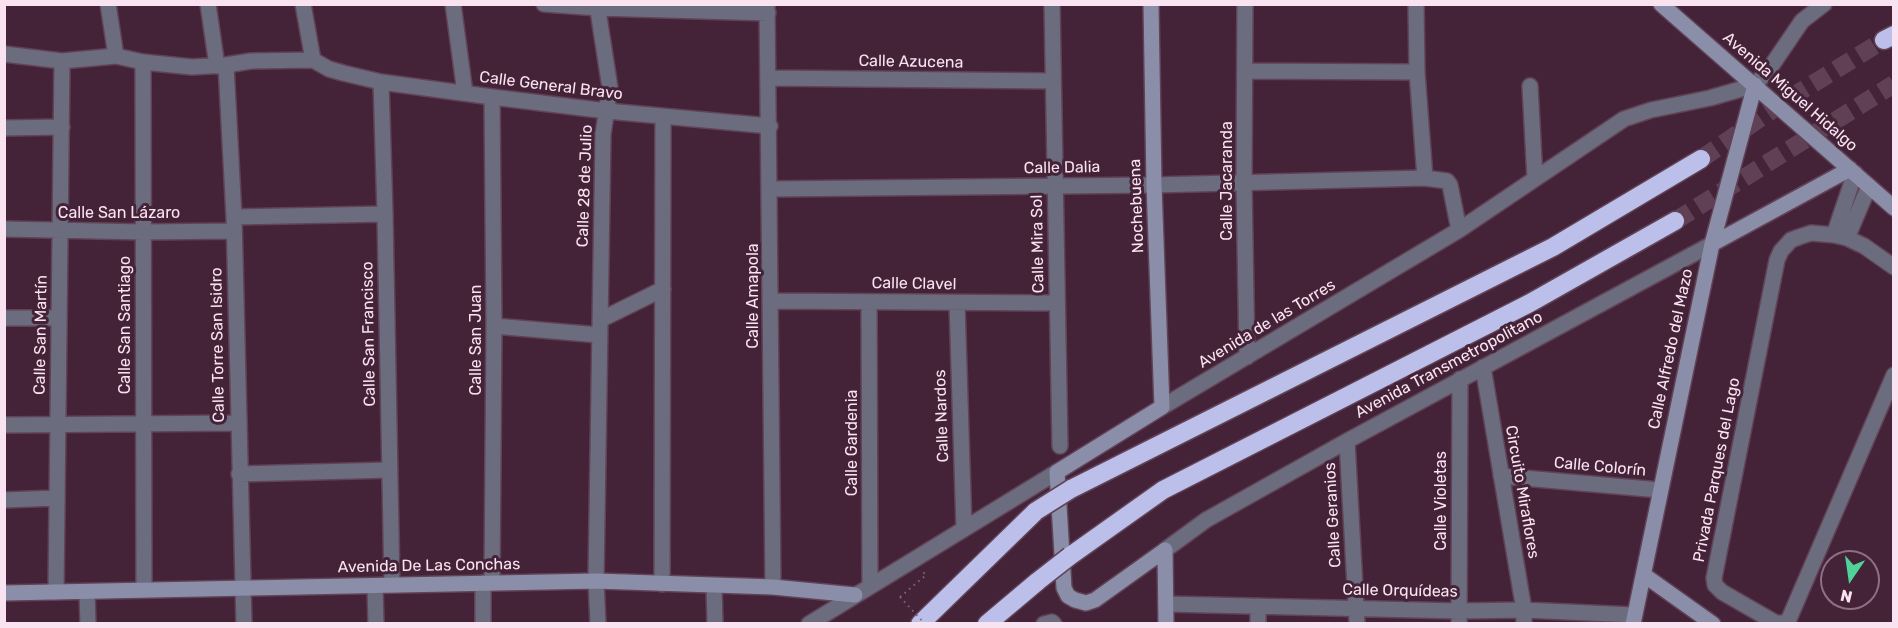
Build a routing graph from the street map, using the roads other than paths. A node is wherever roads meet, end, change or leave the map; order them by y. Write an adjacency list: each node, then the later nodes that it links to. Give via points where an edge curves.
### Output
1 (108, 4): 15 (street)
2 (208, 4): 19 (street, Calle Torre San Isidro)
3 (303, 4): 16 (street)
4 (453, 4): 27 (street)
5 (544, 4): 11 (street)
6 (1052, 4): 23 (street, Calle Mira Sol)
7 (1151, 4): 39 (street, Nochebuena)
8 (1245, 4): 20 (street, Calle Jacaranda)
9 (1416, 4): 21 (street)
10 (1824, 4): 25 (street, via 1802,21)
11 (598, 6): 13 (street); 29 (street, Calle 28 de Julio, via 610,88)
12 (1669, 7): 25 (street, Avenida Miguel Hidalgo)
13 (768, 9): 22 (street, Calle Amapola)
14 (4, 54): 17 (street)
15 (116, 56): 17 (street); 18 (street)
16 (313, 60): 19 (street, via 250,61); 24 (street, Calle General Bravo, via 329,69)
17 (62, 61): 32 (street, Calle San Martín)
18 (143, 62): 19 (street, via 192,68); 50 (street, Calle San Santiago)
19 (221, 66): 46 (street, Calle Torre San Isidro)
20 (1245, 71): 21 (street); 38 (street, Calle Jacaranda)
21 (1417, 72): 36 (street)
22 (769, 78): 23 (street, Calle Azucena); 31 (street, Calle Amapola)
23 (1053, 81): 40 (street, Calle Mira Sol)
24 (381, 82): 27 (street, Calle General Bravo); 44 (street, Calle San Francisco)
25 (1755, 85): 35 (street, Avenida Miguel Hidalgo); 37 (street, Avenida de las Torres, via 1624,119); 52 (street, Calle Alfredo del Mazo)
26 (1530, 86): 37 (street)
27 (465, 93): 28 (street, Calle General Bravo)
28 (492, 97): 29 (street, Calle General Bravo); 61 (street, Calle San Juan)
29 (607, 111): 30 (street, Calle General Bravo); 62 (street, Calle 28 de Julio, via 603,134)
30 (663, 117): 31 (street, Calle General Bravo); 54 (street)
31 (770, 126): 42 (street, Calle Amapola)
32 (62, 127): 33 (street); 49 (street, Calle San Martín)
33 (4, 128)
34 (1701, 159): 111 (highway, bridge, via 1553,247 1071,489 1036,511)
35 (1853, 171): 41 (street, Avenida Miguel Hidalgo); 51 (street); 52 (street, Avenida Transmetropolitano)
36 (1425, 178): 38 (street, Calle Dalia); 48 (street, via 1448,181)
37 (1535, 179): 48 (street, Avenida de las Torres)
38 (1244, 183): 39 (street, Calle Dalia); 63 (street, Calle Jacaranda)
39 (1154, 185): 40 (street, Calle Dalia); 67 (street, Nochebuena)
40 (1054, 186): 42 (street, Calle Dalia); 58 (street, Calle Mira Sol)
41 (1869, 186): 43 (street, Avenida Miguel Hidalgo); 51 (street)
42 (770, 189): 55 (street, Calle Amapola)
43 (1893, 208)
44 (385, 214): 46 (street, Calle San Lázaro); 74 (street, Calle San Francisco)
45 (1675, 221): 112 (highway, bridge, via 1530,303 1163,490 1070,556)
46 (234, 224): 50 (street, Calle San Lázaro); 68 (street, Calle Torre San Isidro)
47 (4, 229): 49 (street, Calle San Lázaro)
48 (1459, 230): 63 (street, Avenida de las Torres)
49 (61, 231): 50 (street, Calle San Lázaro); 60 (street, Calle San Martín)
50 (144, 232): 70 (street, Calle San Santiago)
51 (1841, 236): 53 (street, Privada Parques del Lago); 65 (street, Privada Parques del Lago, via 1811,233 1799,237 1786,244 1777,260 1714,578 1722,592 1776,623 1789,620)
52 (1712, 244): 64 (street, Avenida Transmetropolitano); 78 (street, Calle Alfredo del Mazo)
53 (1893, 267)
54 (663, 289): 62 (street); 86 (street)
55 (771, 301): 56 (street, Calle Clavel); 92 (street, Calle Amapola)
56 (869, 302): 57 (street, Calle Clavel); 88 (street, Calle Gardenia)
57 (957, 303): 58 (street, Calle Clavel); 81 (street, Calle Nardos)
58 (1057, 303): 73 (street, Calle Mira Sol)
59 (4, 318): 60 (street)
60 (60, 318): 71 (street, Calle San Martín)
61 (494, 326): 62 (street); 85 (street, Calle San Juan)
62 (599, 327): 84 (street, Calle 28 de Julio)
63 (1247, 357): 67 (street, Avenida de las Torres)
64 (1483, 367): 66 (street, Avenida Transmetropolitano); 77 (street, Circuito Miraflores)
65 (1893, 375)
66 (1460, 379): 72 (street, Avenida Transmetropolitano); 101 (street, Calle Violetas)
67 (1162, 407): 75 (street, Avenida de las Torres)
68 (238, 423): 70 (street); 76 (street, Calle Torre San Isidro)
69 (4, 424): 71 (street)
70 (143, 424): 71 (street); 93 (street, Calle San Santiago)
71 (58, 425): 79 (street, Calle San Martín)
72 (1347, 441): 82 (street, Avenida Transmetropolitano, via 1206,520); 100 (street, Calle Geranios)
73 (1060, 446)
74 (390, 470): 76 (street); 87 (street, Calle San Francisco)
75 (1057, 472): 81 (street, Avenida de las Torres); 82 (street, Avenida Transmetropolitano, via 1064,588 1068,596 1086,603 1095,600)
76 (239, 474): 91 (street, Calle Torre San Isidro)
77 (1501, 476): 78 (street, Calle Colorín); 102 (street, Circuito Miraflores)
78 (1660, 490): 83 (street, Calle Alfredo del Mazo)
79 (57, 498): 80 (street); 94 (street, Calle San Martín)
80 (4, 500)
81 (963, 529): 88 (street, Avenida de las Torres)
82 (1165, 550): 98 (street)
83 (1644, 575): 103 (street, Calle Alfredo del Mazo); 115 (street)
84 (596, 581): 85 (street, Avenida De Las Conchas); 86 (street, Avenida De Las Conchas); 108 (street, Calle 28 de Julio)
85 (488, 583): 87 (street, Avenida De Las Conchas); 107 (street, Calle San Juan)
86 (662, 584): 90 (street, Avenida De Las Conchas)
87 (392, 585): 89 (street, Avenida De Las Conchas)
88 (870, 585): 97 (street, Avenida de las Torres)
89 (375, 586): 91 (street, Avenida De Las Conchas); 106 (street)
90 (714, 586): 92 (street, Avenida De Las Conchas); 109 (street)
91 (242, 587): 93 (street, Avenida De Las Conchas); 105 (street, Calle Torre San Isidro)
92 (773, 587): 97 (street, Avenida De Las Conchas)
93 (144, 590): 95 (street, Avenida De Las Conchas)
94 (56, 592): 95 (street, Avenida De Las Conchas); 96 (street, Avenida De Las Conchas)
95 (87, 592): 104 (street)
96 (4, 593)
97 (855, 595): 110 (street, Avenida de las Torres)
98 (1166, 604): 99 (street, Calle Orquídeas); 113 (street)
99 (1258, 606): 100 (street, Calle Orquídeas); 114 (street)
100 (1357, 616): 101 (street, Calle Orquídeas)
101 (1459, 617): 102 (street, Calle Orquídeas)
102 (1524, 617): 103 (street, Calle Orquídeas)
103 (1634, 619)
104 (88, 624)
105 (244, 624)
106 (376, 624)
107 (483, 624)
108 (598, 624)
109 (715, 624)
110 (809, 624)
111 (920, 624)
112 (987, 624)
113 (1166, 624)
114 (1258, 624)
115 (1713, 624)

